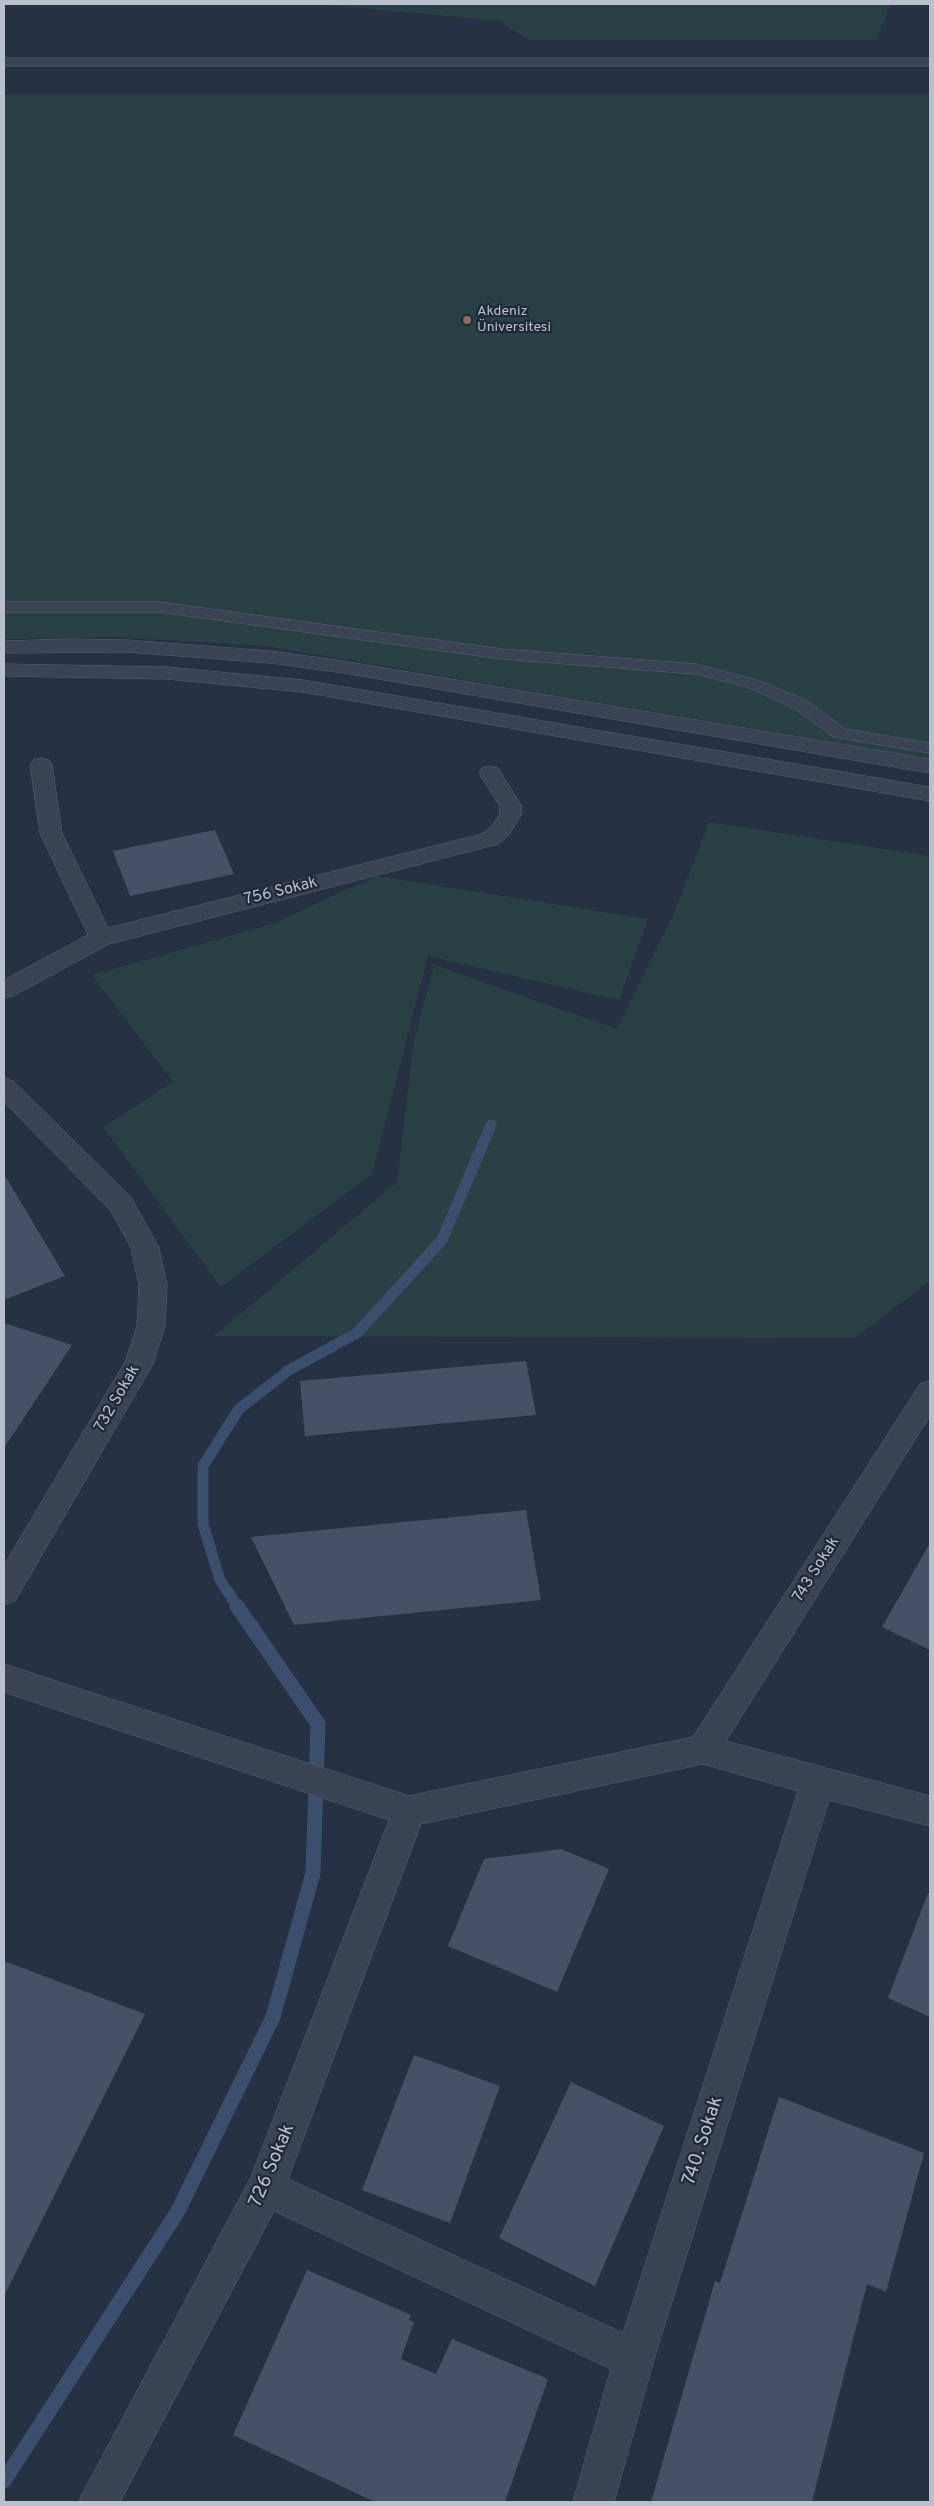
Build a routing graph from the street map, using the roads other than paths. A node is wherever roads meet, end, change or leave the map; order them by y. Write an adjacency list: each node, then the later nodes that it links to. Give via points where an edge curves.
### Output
1 (4, 62): 2 (street)
2 (930, 62)
3 (4, 607): 6 (lane, via 159,607 502,654 696,669 753,684 800,704 840,734)
4 (4, 647): 8 (street, via 127,646 271,657)
5 (4, 670): 10 (street, via 166,672 303,686)
6 (930, 748)
7 (41, 765): 11 (street, via 51,833)
8 (930, 766)
9 (490, 773): 11 (street, 756 Sokak, via 510,806 511,814 500,831 490,839)
10 (930, 794)
11 (101, 938): 12 (street, 756 Sokak)
12 (4, 990)
13 (4, 1087): 15 (street, 732 Sokak, via 121,1204 145,1248 153,1285 151,1326 139,1364)
14 (930, 1392): 17 (street, 743 Sokak)
15 (4, 1592)
16 (4, 1678): 19 (street)
17 (703, 1749): 18 (street); 19 (street)
18 (818, 1782): 20 (street); 22 (street, 740. Sokak)
19 (409, 1811): 21 (street, 726 Sokak)
20 (930, 1811)
21 (266, 2188): 22 (street); 23 (street, 726 Sokak)
22 (634, 2359): 24 (street, 740. Sokak)
23 (98, 2502)
24 (594, 2502)

